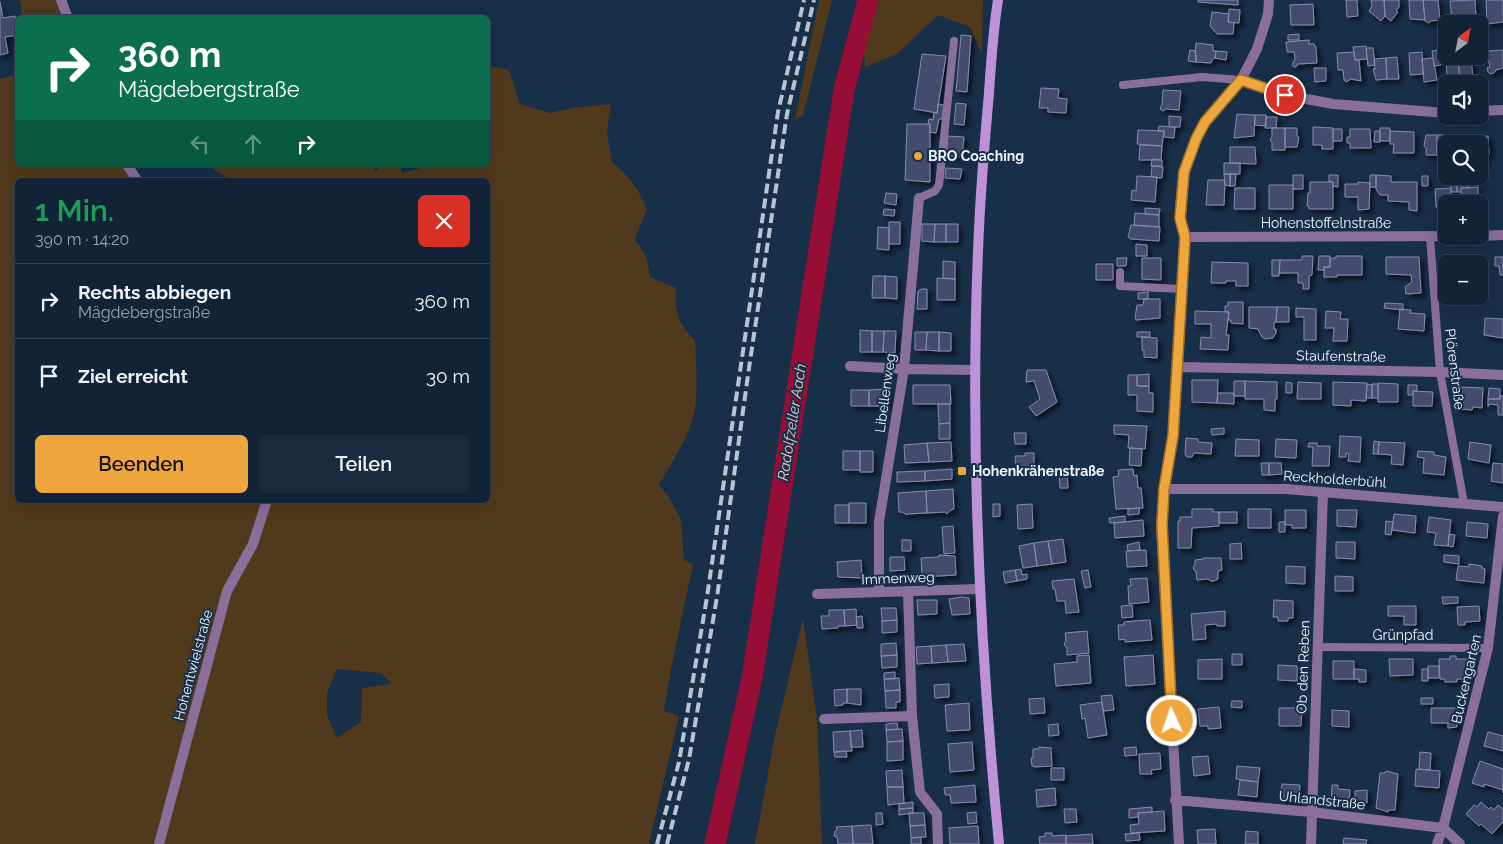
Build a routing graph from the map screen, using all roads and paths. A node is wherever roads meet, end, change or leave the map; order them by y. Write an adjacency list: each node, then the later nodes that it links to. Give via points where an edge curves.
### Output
1 (60, 0): 4 (street)
2 (1269, 0): 6 (street, via 1257,49)
3 (997, 2): 24 (main road, via 981,174)
4 (67, 15)
5 (954, 41): 13 (lane, via 939,185)
6 (1241, 80): 7 (lane, via 1202,77); 10 (street, via 1285,95 1333,104); 16 (street, via 1205,122 1184,172 1180,218)
7 (1123, 85)
8 (1503, 110): 9 (street)
9 (1488, 111)
10 (1438, 112)
11 (128, 167): 12 (street)
12 (136, 178)
13 (919, 198): 23 (street, Libellenweg)
14 (1488, 236): 15 (street)
15 (1503, 236)
16 (1185, 237): 17 (street, Hohenstoffelnstraße); 20 (street)
17 (1430, 237): 18 (street, Hohenstoffelnstraße); 25 (lane, Plörenstraße)
18 (1438, 237)
19 (1120, 272): 20 (lane, via 1120,286)
20 (1181, 289): 22 (street)
21 (850, 366): 23 (street)
22 (1178, 367): 25 (street, Staufenstraße); 27 (street, via 1173,436)
23 (904, 369): 24 (street); 34 (street, Libellenweg, via 879,522)
24 (974, 370): 33 (main road)
25 (1440, 372): 26 (street, Staufenstraße); 30 (lane, Plörenstraße)
26 (1503, 376)
27 (1164, 489): 28 (street, Reckholderbühl); 41 (street, via 1162,525)
28 (1323, 492): 30 (street, Reckholderbühl); 37 (street, Ob den Reben)
29 (266, 503): 44 (street, Hohentwielstraße, via 254,544 227,591)
30 (1464, 503): 31 (street, Reckholderbühl)
31 (1503, 506)
32 (1503, 516): 38 (street, Buckengarten)
33 (979, 589): 35 (street, Immenweg); 46 (main road)
34 (879, 591): 35 (street, Immenweg); 36 (street, Immenweg)
35 (908, 591): 39 (street)
36 (817, 594)
37 (1317, 647): 38 (lane, Grünpfad); 42 (street, Ob den Reben)
38 (1488, 648): 43 (street, Buckengarten)
39 (912, 716): 40 (street); 45 (street, via 920,792 937,814)
40 (824, 719)
41 (1176, 800): 42 (street, Uhlandstraße); 47 (street)
42 (1311, 812): 43 (street, Uhlandstraße); 48 (street, Ob den Reben)
43 (1443, 828): 49 (street, Buckengarten); 50 (street)
44 (159, 844)
45 (938, 844)
46 (999, 844)
47 (1179, 844)
48 (1311, 844)
49 (1437, 844)
50 (1460, 844)

